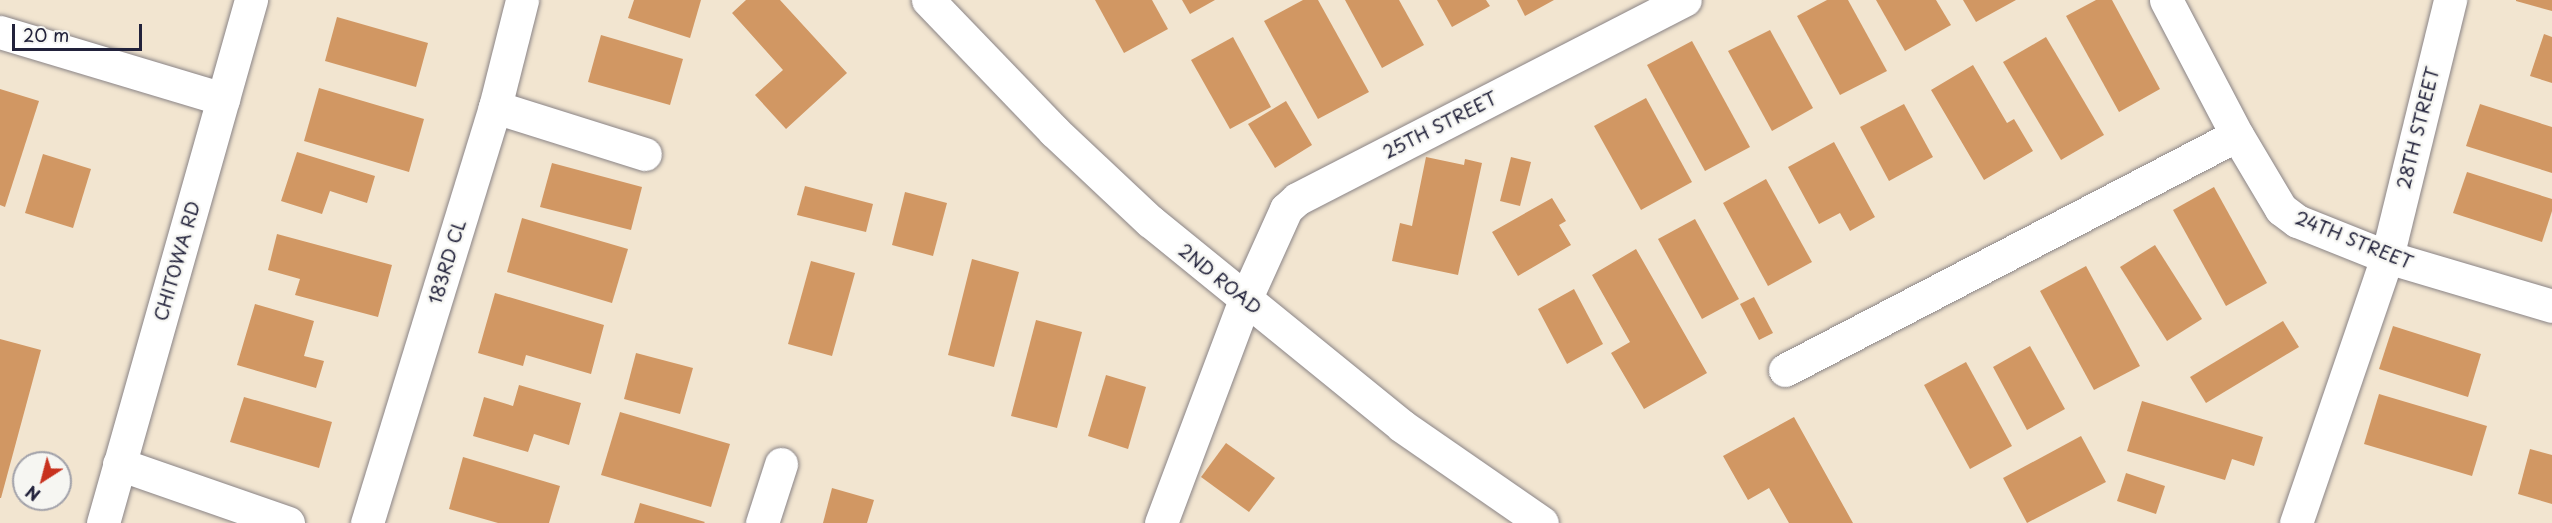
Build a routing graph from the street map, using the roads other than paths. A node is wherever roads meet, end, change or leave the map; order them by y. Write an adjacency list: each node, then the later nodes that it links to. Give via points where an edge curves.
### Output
1 (251, 0): 8 (street, CHITOWA RD)
2 (522, 0): 9 (street, 183RD CL)
3 (928, 0): 13 (street, 2ND ROAD, via 1054,131 1150,221)
4 (1685, 0): 13 (street, 25TH STREET, via 1297,199 1286,209)
5 (2166, 0): 10 (street, 24TH STREET)
6 (2450, 0): 12 (street, 28TH STREET)
7 (0, 32): 8 (street)
8 (223, 99): 17 (street, CHITOWA RD)
9 (495, 107): 11 (street); 20 (street, 183RD CL)
10 (2237, 135): 12 (street, 24TH STREET, via 2281,209 2297,221); 15 (street)
11 (645, 154)
12 (2387, 257): 14 (street, 24TH STREET); 24 (street, 28TH STREET)
13 (1245, 300): 22 (street, 25TH STREET); 23 (street, 2ND ROAD, via 1402,426)
14 (2552, 306)
15 (1785, 370)
16 (781, 464): 21 (street)
17 (119, 465): 18 (street, CHITOWA RD); 19 (street)
18 (103, 523)
19 (288, 523)
20 (367, 523)
21 (762, 523)
22 (1161, 523)
23 (1542, 523)
24 (2296, 523)

